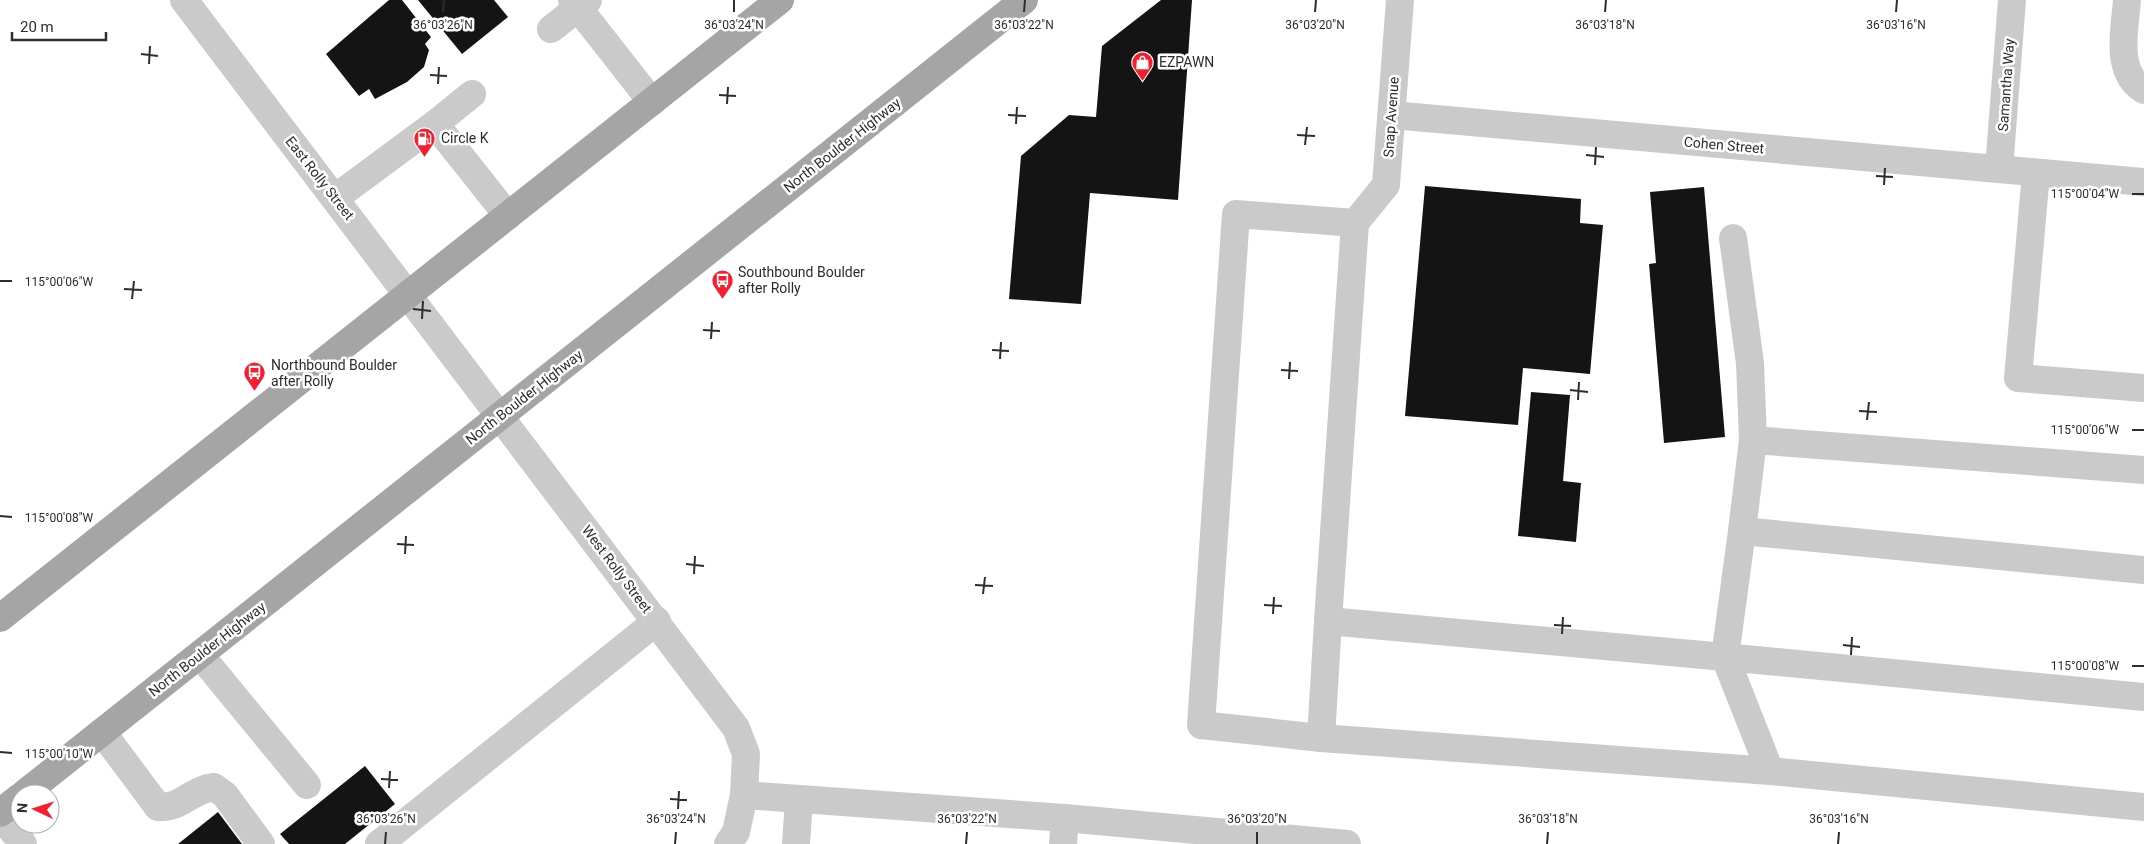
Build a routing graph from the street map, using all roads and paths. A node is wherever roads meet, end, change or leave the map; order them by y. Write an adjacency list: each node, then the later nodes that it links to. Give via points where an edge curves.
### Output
1 (184, 0): 17 (street, East Rolly Street)
2 (780, 0): 11 (main road)
3 (1024, 0): 24 (main road, North Boulder Highway)
4 (1400, 0): 12 (street, Snap Avenue)
5 (2012, 0): 14 (street, Samantha Way)
6 (2127, 0): 9 (street, via 2125,64 2136,85)
7 (579, 3): 8 (street); 11 (street)
8 (551, 29)
9 (2144, 90)
10 (472, 94): 13 (street)
11 (652, 102): 18 (main road)
12 (1392, 115): 14 (street, Cohen Street); 19 (street, Snap Avenue, via 1386,185)
13 (435, 124): 17 (street); 18 (street)
14 (1999, 169): 15 (street, Cohen Street)
15 (2046, 174): 16 (street, Cohen Street); 23 (street, via 2018,378)
16 (2144, 182)
17 (336, 198): 21 (street, East Rolly Street)
18 (508, 216): 21 (main road)
19 (1355, 223): 31 (street); 36 (street, via 1236,214 1201,725)
20 (1733, 238): 25 (street, via 1750,364)
21 (409, 294): 22 (street, East Rolly Street); 29 (main road)
22 (456, 356): 24 (street, West Rolly Street)
23 (2144, 388)
24 (501, 416): 30 (street, West Rolly Street); 32 (main road, North Boulder Highway)
25 (1753, 440): 26 (street); 27 (street)
26 (2144, 470)
27 (1742, 531): 28 (street); 33 (street)
28 (2144, 570)
29 (0, 618)
30 (657, 621): 40 (street, West Rolly Street, via 736,728 746,754); 48 (street)
31 (1328, 621): 33 (street); 36 (street)
32 (200, 655): 35 (main road, North Boulder Highway); 39 (street)
33 (1725, 657): 34 (street); 37 (street)
34 (2144, 697)
35 (102, 732): 38 (main road, North Boulder Highway); 47 (street, via 158,807 172,807 202,789 214,787 225,795)
36 (1321, 738): 37 (street)
37 (1770, 770): 43 (street)
38 (37, 784)
39 (308, 785)
40 (744, 795): 41 (street); 49 (street, West Rolly Street, via 736,832)
41 (799, 800): 45 (street); 50 (street)
42 (10, 806): 44 (main road)
43 (2144, 807)
44 (0, 814): 46 (street)
45 (1064, 831): 51 (street)
46 (23, 844)
47 (261, 844)
48 (379, 844)
49 (728, 844)
50 (796, 844)
51 (1347, 844)

